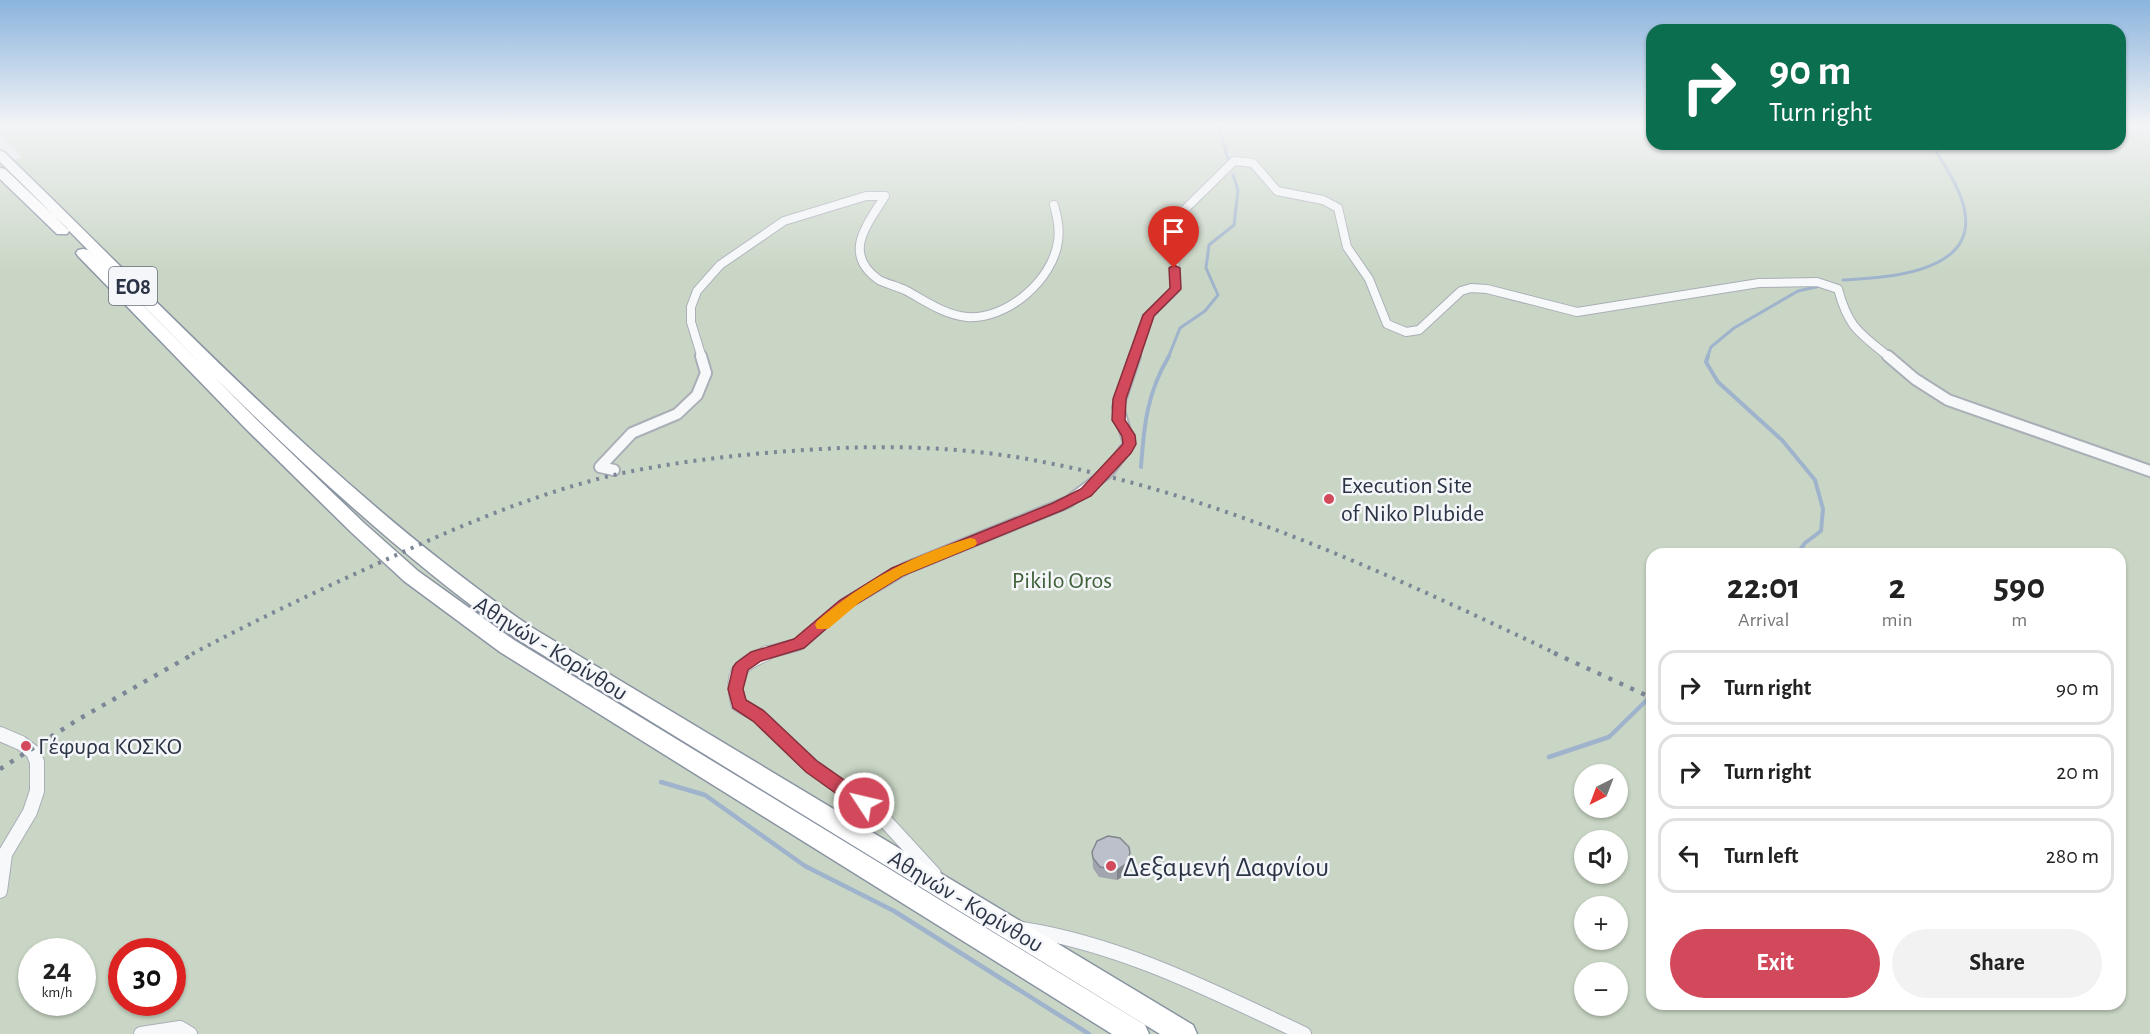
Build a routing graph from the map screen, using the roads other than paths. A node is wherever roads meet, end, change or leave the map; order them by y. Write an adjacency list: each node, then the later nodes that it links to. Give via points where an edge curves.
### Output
1 (2, 174): 14 (highway, Αθηνών - Κορίνθου / ΕΟ8, via 252,425 411,576 507,646)
2 (20, 174): 9 (highway, Αθηνών - Κορίνθου / ΕΟ8, via 336,483 429,565 524,633)
3 (1221, 174): 9 (street, via 1176,218 1176,289 1149,315 1118,407 1118,420 1129,435 1129,444 1098,481 1058,507 897,572 845,604 799,644 756,656 738,672 738,704 767,723 812,766 879,814)
4 (1262, 174): 7 (street, via 1280,192 1323,200 1338,208 1347,247 1369,279 1384,320 1399,331 1419,330 1461,291 1471,288 1577,312 1759,283 1822,282 1838,289 1846,319 1866,339 1948,400)
5 (1054, 205): 6 (street, via 1059,216 1059,242 1049,267 1035,287 1019,299 977,318 961,316 919,299 875,278 865,265 860,236 885,196 856,198 784,221 720,265 697,291 691,322 706,373 697,395 677,414 632,433 600,467)
6 (614, 470)
7 (2150, 471)
8 (0, 734): 10 (street, via 33,752 37,791 30,812 5,854)
9 (946, 890): 11 (highway, Αθηνών - Κορίνθου / ΕΟ8)
10 (0, 891)
11 (1008, 927): 15 (highway, Αθηνών - Κορίνθου / ΕΟ8); 16 (street, via 1126,954)
12 (141, 1034): 13 (street, via 180,1028)
13 (190, 1034)
14 (1136, 1034)
15 (1184, 1034)
16 (1304, 1034)

